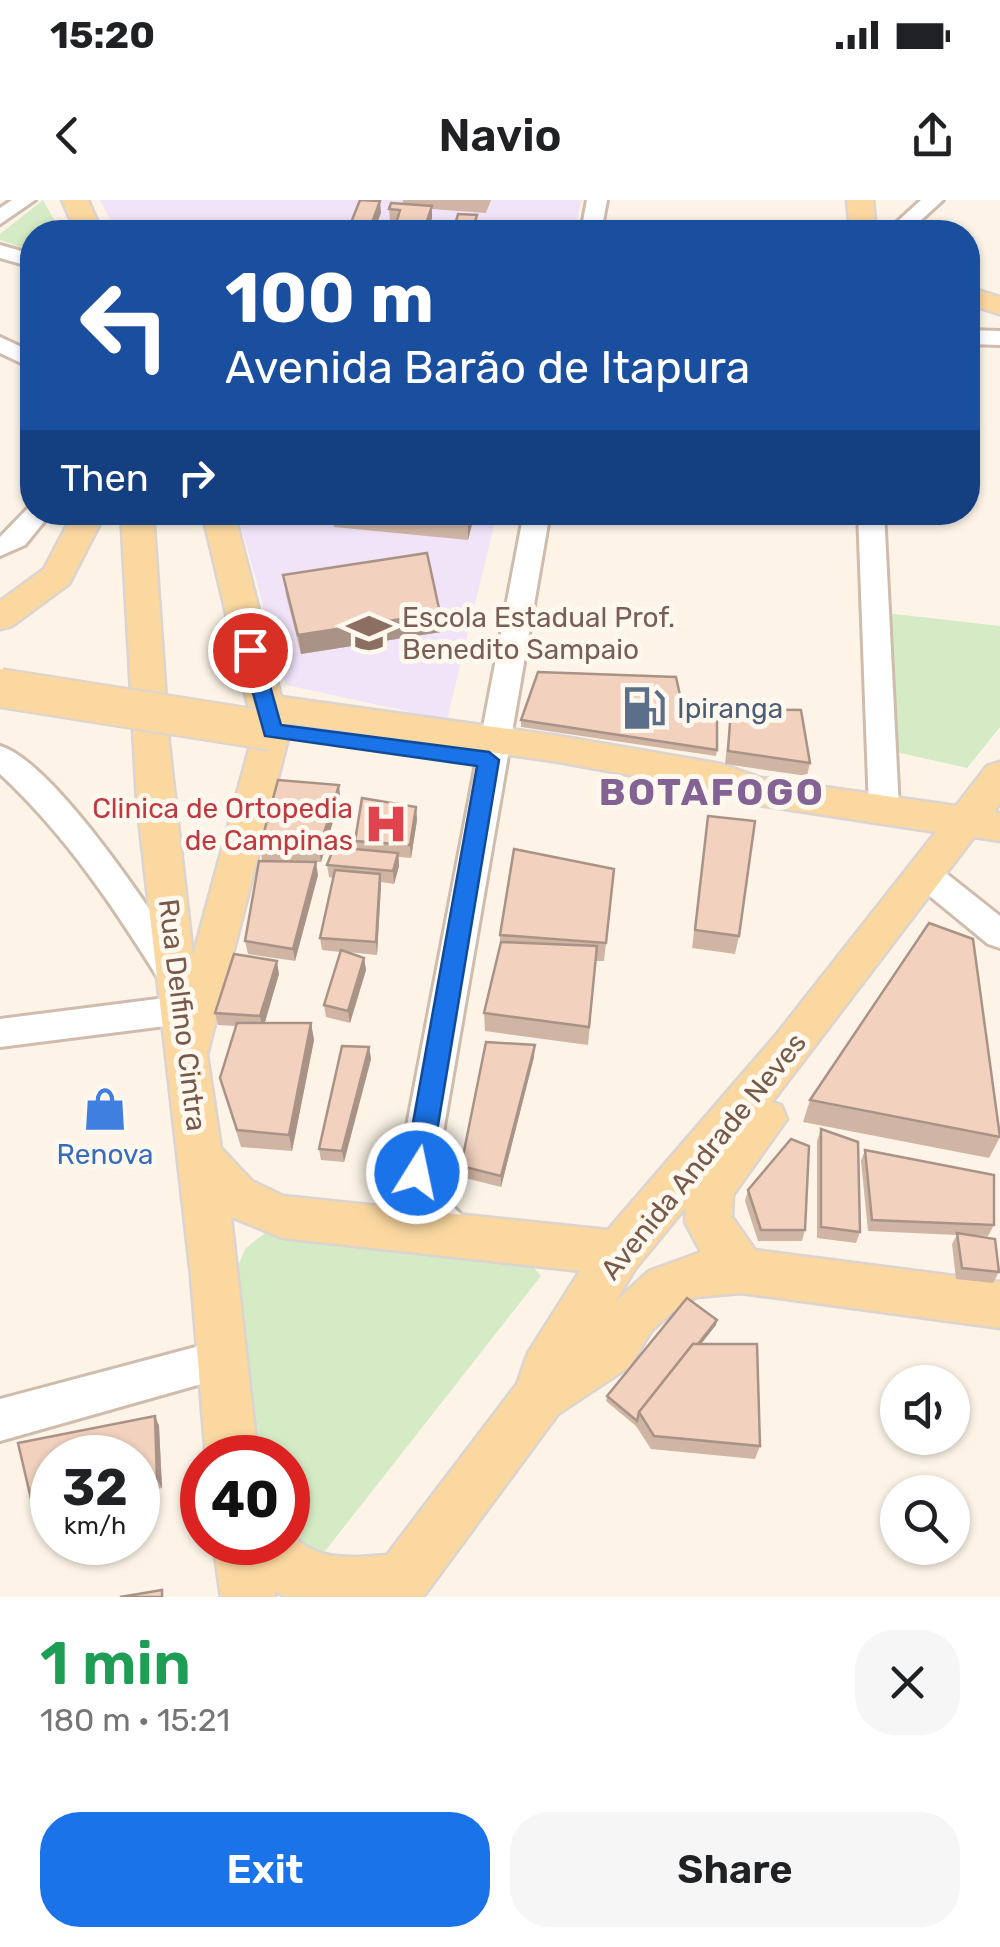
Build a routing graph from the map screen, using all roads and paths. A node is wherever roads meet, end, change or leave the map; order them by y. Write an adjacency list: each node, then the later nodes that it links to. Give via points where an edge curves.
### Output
1 (25, 200): 3 (street)
2 (932, 200): 4 (street)
3 (1, 217)
4 (910, 220)
5 (28, 525): 11 (street)
6 (83, 525): 12 (main road, via 57,576)
7 (137, 525): 23 (main road, Rua Delfino Cintra, via 142,648)
8 (221, 525): 15 (main road)
9 (534, 525): 16 (street)
10 (873, 525): 19 (street)
11 (0, 548)
12 (0, 618)
13 (0, 665): 15 (main road)
14 (0, 688): 15 (main road, bridge)
15 (269, 719): 16 (main road); 26 (main road)
16 (491, 749): 19 (main road, via 684,794 720,798 759,791); 28 (street, via 417,1173 417,1194)
17 (0, 757): 23 (street, via 43,793 94,854)
18 (1000, 776): 20 (main road, Avenida Andrade Neves)
19 (884, 808): 20 (main road)
20 (983, 824): 21 (main road, Avenida Andrade Neves)
21 (926, 875): 22 (street); 25 (main road, Avenida Andrade Neves)
22 (1000, 936)
23 (178, 993): 24 (street); 26 (main road, Rua Delfino Cintra)
24 (0, 1033)
25 (791, 1048): 29 (main road, Avenida Andrade Neves); 30 (main road, via 790,1088 710,1189 708,1222)
26 (188, 1060): 27 (main road, Rua Delfino Cintra)
27 (201, 1157): 28 (main road, via 232,1194 283,1217); 32 (main road, Rua Delfino Cintra)
28 (458, 1237): 29 (main road)
29 (618, 1253): 33 (main road, Avenida Andrade Neves, via 546,1370)
30 (740, 1272): 31 (main road); 33 (main road, via 666,1288 636,1314 611,1350)
31 (1000, 1305)
32 (226, 1359): 34 (street); 35 (main road, Rua Delfino Cintra)
33 (540, 1396): 38 (main road, Avenida Andrade Neves)
34 (0, 1420)
35 (231, 1435)
36 (243, 1565): 39 (main road)
37 (285, 1565): 38 (main road, via 300,1579)
38 (395, 1589)
39 (248, 1597)

